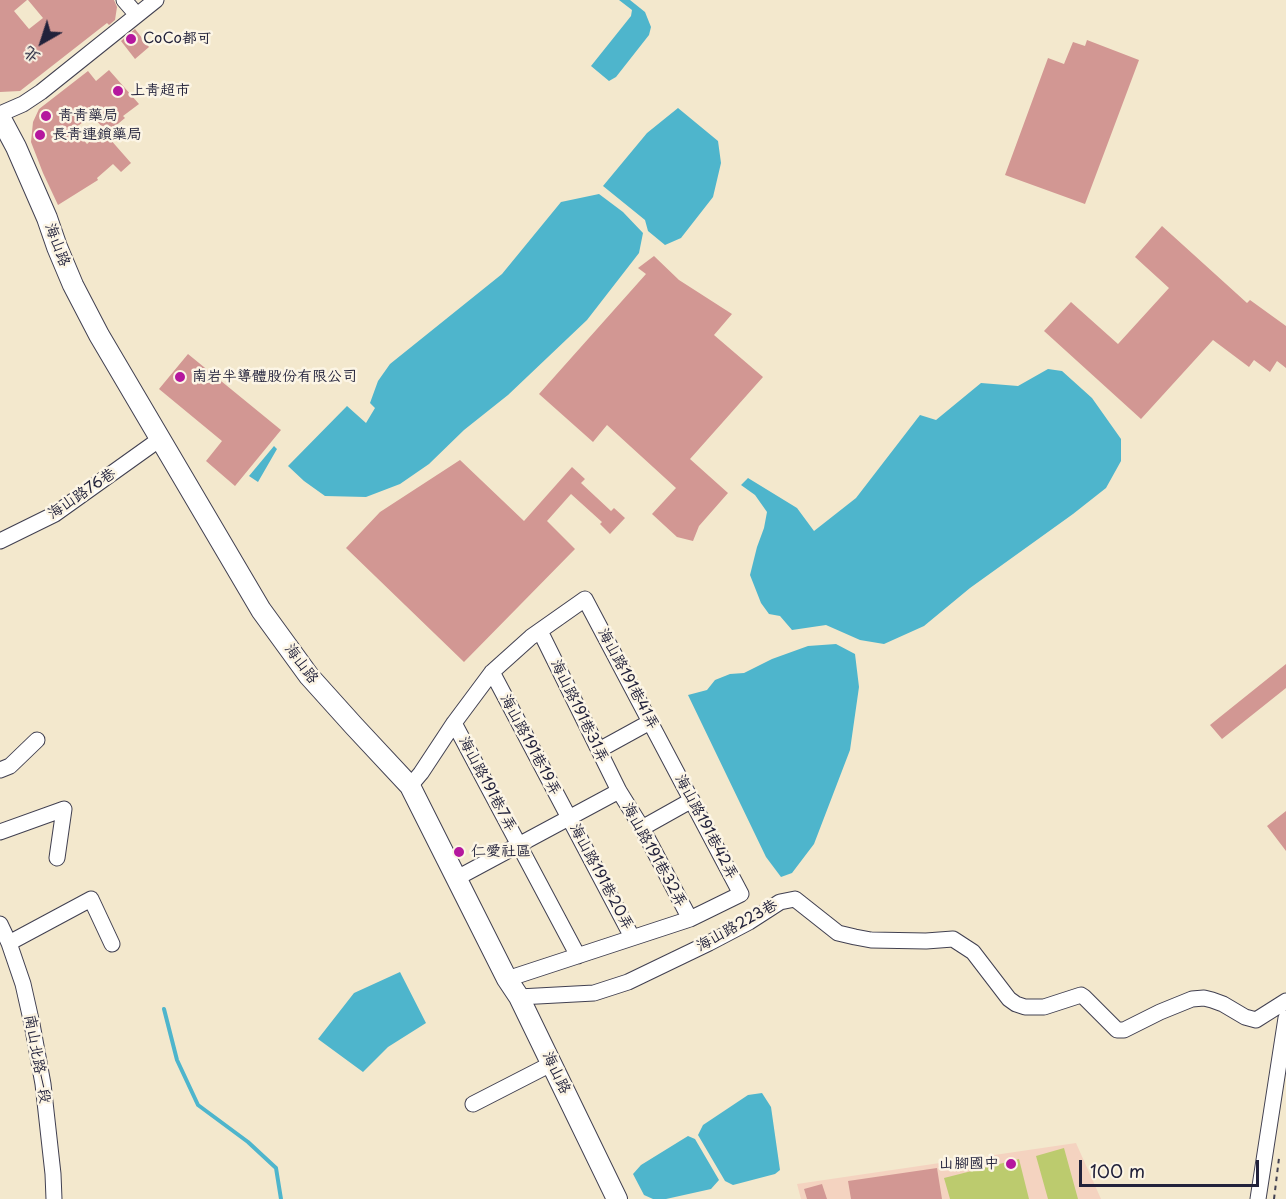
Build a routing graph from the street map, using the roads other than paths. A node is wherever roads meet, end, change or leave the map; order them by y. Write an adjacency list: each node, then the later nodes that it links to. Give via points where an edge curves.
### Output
1 (124, 0): 3 (street)
2 (156, 0): 3 (street)
3 (137, 15): 4 (street, via 41,92)
4 (0, 116): 5 (main road, 海山路, via 73,285)
5 (160, 439): 6 (street, 海山路76巷, via 55,514); 15 (main road, 海山路, via 261,610 309,676)
6 (0, 542)
7 (540, 631): 8 (street); 9 (street, 海山路191巷41弄, via 585,599); 12 (street, 海山路191巷31弄)
8 (492, 672): 10 (street); 18 (street, 海山路191巷19弄)
9 (650, 722): 12 (street); 13 (street, 海山路191巷41弄)
10 (454, 723): 15 (street); 21 (street, 海山路191巷7弄)
11 (37, 740): 14 (street, via 10,766)
12 (599, 750): 16 (street, 海山路191巷31弄)
13 (670, 760): 17 (street, 海山路191巷42弄)
14 (0, 770)
15 (410, 786): 23 (main road, 海山路)
16 (619, 791): 18 (street); 19 (street, 海山路191巷32弄)
17 (692, 800): 19 (street); 24 (street, 海山路191巷42弄, via 741,894)
18 (569, 818): 21 (street); 26 (street, 海山路191巷20弄)
19 (642, 828): 24 (street, 海山路191巷32弄)
20 (0, 832): 22 (street, via 64,809)
21 (519, 845): 23 (street); 29 (street, 海山路191巷7弄)
22 (57, 858)
23 (456, 879): 30 (main road, 海山路)
24 (690, 919): 26 (street)
25 (0, 924): 27 (street, 南山北路一段)
26 (632, 937): 29 (street)
27 (9, 943): 28 (street, via 91,899); 36 (street, 南山北路一段, via 23,984 43,1084)
28 (112, 944)
29 (578, 956): 30 (street)
30 (507, 979): 31 (main road, 海山路)
31 (519, 997): 32 (street, 海山路223巷, via 594,993 628,982 780,902 795,898 838,933 872,940 953,939 973,952 1016,1004 1044,1006 1081,995 1117,1029 1124,1030 1192,999 1212,1000 1256,1020); 34 (main road, 海山路)
32 (1286, 1001)
33 (1286, 1018): 38 (street)
34 (551, 1064): 35 (street); 37 (main road, 海山路)
35 (473, 1104)
36 (54, 1199)
37 (617, 1199)
38 (1258, 1199)

